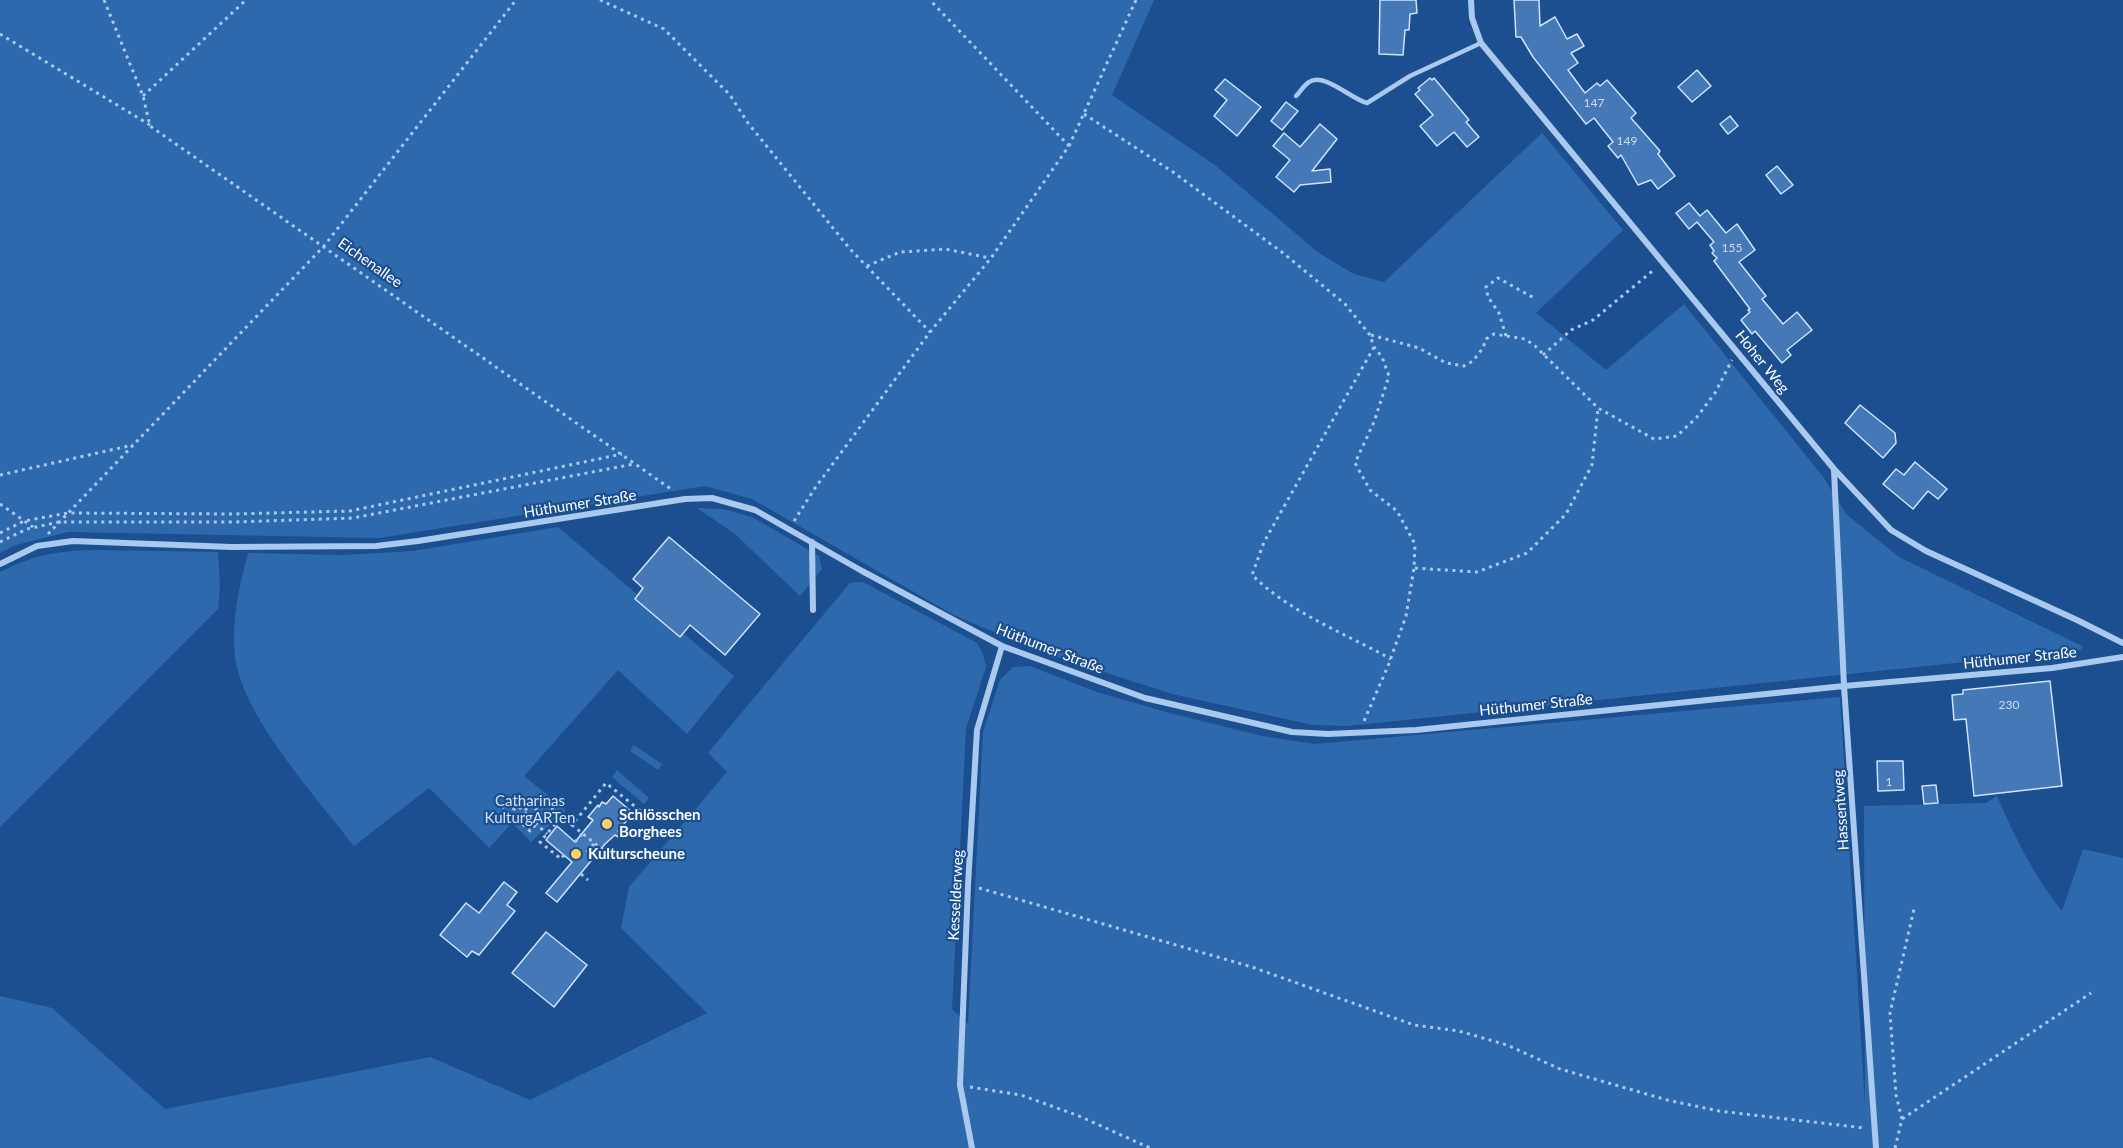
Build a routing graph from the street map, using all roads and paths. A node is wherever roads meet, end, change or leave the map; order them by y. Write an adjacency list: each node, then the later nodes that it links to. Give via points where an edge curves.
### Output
1 (104, 0): 10 (path)
2 (246, 0): 10 (path)
3 (516, 0): 15 (path)
4 (600, 0): 18 (path, via 664,29 730,95 748,123)
5 (930, 0): 14 (path)
6 (1136, 0): 12 (path)
7 (1471, 0): 9 (street, Hoher Weg, via 1472,18)
8 (0, 34): 13 (path, Eichenallee)
9 (1481, 43): 11 (lane, via 1410,76 1367,103 1316,79); 17 (street, Hoher Weg)
10 (143, 96): 13 (path)
11 (1296, 96)
12 (1084, 114): 14 (path); 21 (path, via 1173,172 1283,253 1345,304)
13 (150, 126): 15 (path, Eichenallee)
14 (1069, 147): 16 (path)
15 (324, 246): 27 (path); 28 (path, Eichenallee)
16 (991, 258): 18 (path, via 945,249 900,252); 20 (path)
17 (1663, 262): 24 (street, Hoher Weg); 25 (path)
18 (867, 266): 20 (path)
19 (1534, 298): 22 (path, via 1498,278 1486,287)
20 (930, 332): 38 (path)
21 (1370, 335): 22 (path, via 1419,348 1446,363 1464,366 1473,361 1486,339 1494,334); 23 (path)
22 (1506, 336): 25 (path, via 1526,339)
23 (1374, 346): 44 (path, via 1389,376 1355,463 1370,490 1397,511 1415,544); 49 (path, via 1264,542 1252,575 1268,591)
24 (1737, 350): 26 (path, via 1715,393 1677,436 1654,439); 30 (street, Hoher Weg)
25 (1543, 355): 26 (path)
26 (1598, 408): 44 (path, via 1592,465 1566,514 1527,553 1477,572)
27 (133, 445): 31 (path); 34 (path)
28 (622, 454): 29 (path, Eichenallee); 34 (path, via 350,511)
29 (635, 464): 32 (path, Eichenallee); 36 (path, via 353,518)
30 (1834, 469): 46 (street, Hoher Weg, via 1891,530 1926,551); 50 (street, Hassentweg)
31 (0, 475)
32 (685, 499): 38 (street, Hüthumer Straße, via 712,498 744,507); 42 (street, Hüthumer Straße, via 376,546 231,547 73,541)
33 (0, 504): 35 (path)
34 (68, 513): 35 (path); 36 (path)
35 (24, 521): 37 (path); 39 (path)
36 (60, 522): 37 (path); 42 (path)
37 (33, 527): 40 (path)
38 (788, 529): 41 (street, Hüthumer Straße)
39 (0, 533)
40 (0, 542)
41 (812, 543): 45 (street); 47 (street, Hüthumer Straße)
42 (37, 546): 43 (street, Hüthumer Straße)
43 (0, 564)
44 (1414, 568): 49 (path, via 1406,616)
45 (813, 609)
46 (2123, 643)
47 (1002, 646): 51 (street, Hüthumer Straße, via 1145,698 1292,732); 76 (street, Kesselderweg, via 977,730)
48 (2123, 657): 50 (street, Hüthumer Straße, via 2052,668)
49 (1391, 659): 51 (path)
50 (1844, 686): 51 (street, Hüthumer Straße); 81 (street, Hassentweg)
51 (1359, 732)
52 (519, 801): 53 (path, via 523,797); 56 (path); 58 (path, via 512,800)
53 (530, 804): 59 (path); 61 (path, via 538,796); 63 (path, via 543,816)
54 (589, 804): 57 (path); 60 (path, via 606,783); 64 (path)
55 (502, 806): 58 (path)
56 (519, 807): 58 (path); 59 (path)
57 (595, 809)
58 (511, 810): 62 (path)
59 (524, 812): 62 (path); 63 (path)
60 (643, 813)
61 (561, 817): 64 (path); 66 (path)
62 (517, 819): 63 (path, via 530,831)
63 (537, 823): 66 (path)
64 (572, 825): 67 (path)
65 (619, 830): 68 (path)
66 (548, 834): 72 (path, via 540,842 561,859)
67 (582, 834): 69 (path); 70 (path)
68 (625, 835)
69 (575, 842)
70 (594, 844): 71 (path); 73 (path)
71 (587, 852)
72 (564, 855)
73 (609, 855)
74 (580, 874): 75 (path)
75 (588, 880)
76 (968, 885): 79 (street, Kesselderweg); 81 (path, via 1252,967 1414,1025 1460,1031 1507,1045 1560,1069 1667,1100 1719,1111 1863,1127)
77 (1914, 909): 80 (path, via 1890,1013 1896,1095)
78 (2091, 993): 80 (path)
79 (960, 1085): 82 (street, Kesselderweg); 83 (path, via 1021,1095)
80 (1902, 1119): 84 (path)
81 (1876, 1145)
82 (972, 1148)
83 (1150, 1148)
84 (1895, 1148)

